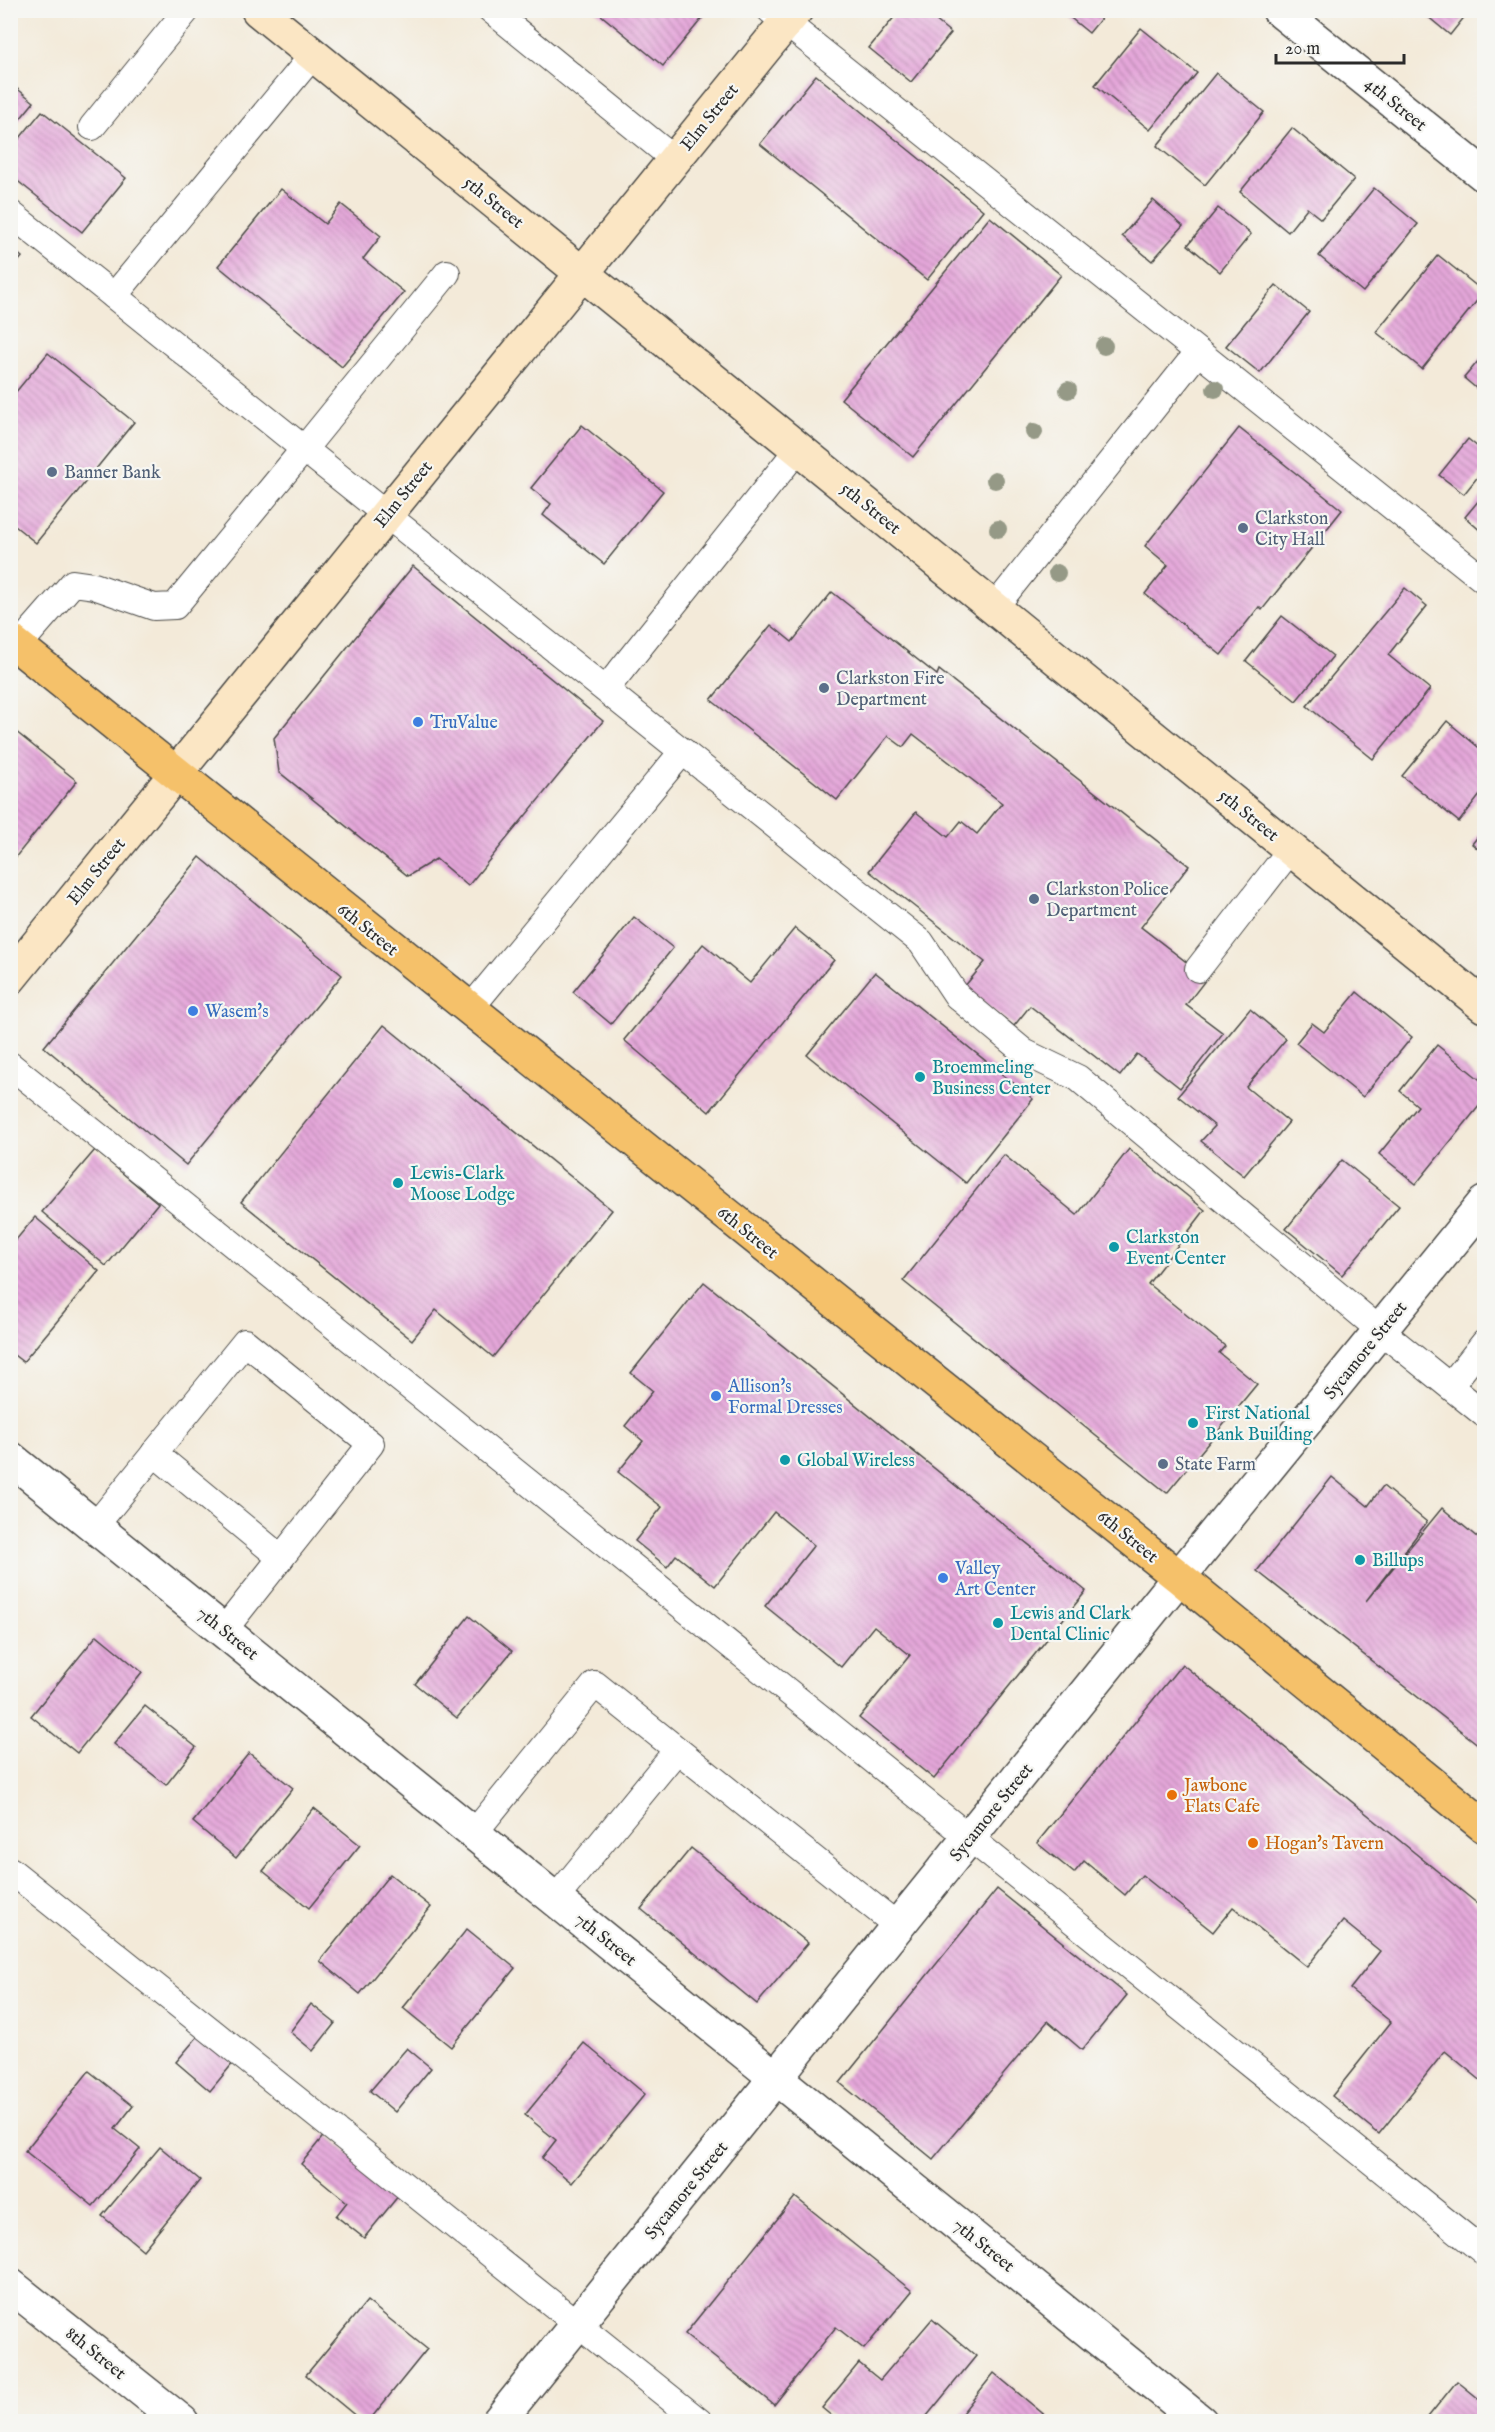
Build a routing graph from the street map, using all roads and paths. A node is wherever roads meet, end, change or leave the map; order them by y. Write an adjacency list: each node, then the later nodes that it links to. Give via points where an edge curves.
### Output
1 (188, 10): 7 (lane)
2 (258, 10): 6 (street, 5th Street)
3 (491, 10): 8 (lane)
4 (1279, 10): 9 (street, 4th Street)
5 (784, 15): 8 (street, Elm Street); 14 (lane)
6 (313, 55): 12 (street, 5th Street); 13 (lane)
7 (92, 127)
8 (675, 160): 12 (street, Elm Street)
9 (1485, 175)
10 (10, 213): 13 (lane)
11 (447, 273): 15 (lane)
12 (582, 274): 16 (street, 5th Street); 17 (street, Elm Street)
13 (114, 296): 15 (lane)
14 (1198, 352): 18 (lane); 19 (lane)
15 (303, 449): 17 (lane); 20 (lane, via 175,606 154,607 94,586 73,584)
16 (798, 449): 19 (street, 5th Street); 21 (lane)
17 (386, 515): 21 (lane); 23 (street, Elm Street)
18 (1485, 580)
19 (994, 608): 24 (street, 5th Street)
20 (14, 643): 23 (main road, 6th Street)
21 (606, 689): 22 (lane)
22 (683, 751): 28 (lane); 31 (lane, via 921,942 957,996 1015,1046 1078,1078)
23 (175, 774): 26 (street, Elm Street); 28 (main road, 6th Street)
24 (1291, 849): 25 (lane); 27 (street, 5th Street)
25 (1198, 969)
26 (10, 978)
27 (1485, 1006)
28 (470, 1010): 39 (main road, 6th Street)
29 (10, 1065): 44 (lane)
30 (1485, 1203): 31 (street, Sycamore Street)
31 (1381, 1331): 33 (lane); 39 (street, Sycamore Street)
32 (1485, 1343): 33 (lane)
33 (1450, 1386): 34 (lane)
34 (1485, 1414)
35 (154, 1453): 37 (lane); 38 (lane); 38 (lane, via 244,1341 371,1444)
36 (10, 1458): 37 (street, 7th Street)
37 (95, 1526): 40 (street, 7th Street)
38 (281, 1558): 40 (lane)
39 (1179, 1577): 42 (main road, 6th Street); 44 (street, Sycamore Street)
40 (224, 1630): 43 (street, 7th Street)
41 (677, 1750): 43 (lane, via 595,1684); 46 (lane); 47 (lane)
42 (1485, 1826)
43 (475, 1833): 46 (street, 7th Street)
44 (970, 1837): 47 (street, Sycamore Street); 49 (lane)
45 (10, 1870): 51 (lane)
46 (555, 1898): 48 (street, 7th Street)
47 (899, 1927): 48 (street, Sycamore Street)
48 (777, 2077): 51 (street, Sycamore Street); 55 (street, 7th Street)
49 (1485, 2252)
50 (10, 2285): 52 (street, 8th Street)
51 (578, 2323): 53 (street, Sycamore Street); 54 (lane)
52 (182, 2421)
53 (498, 2421)
54 (700, 2421)
55 (1201, 2421)

